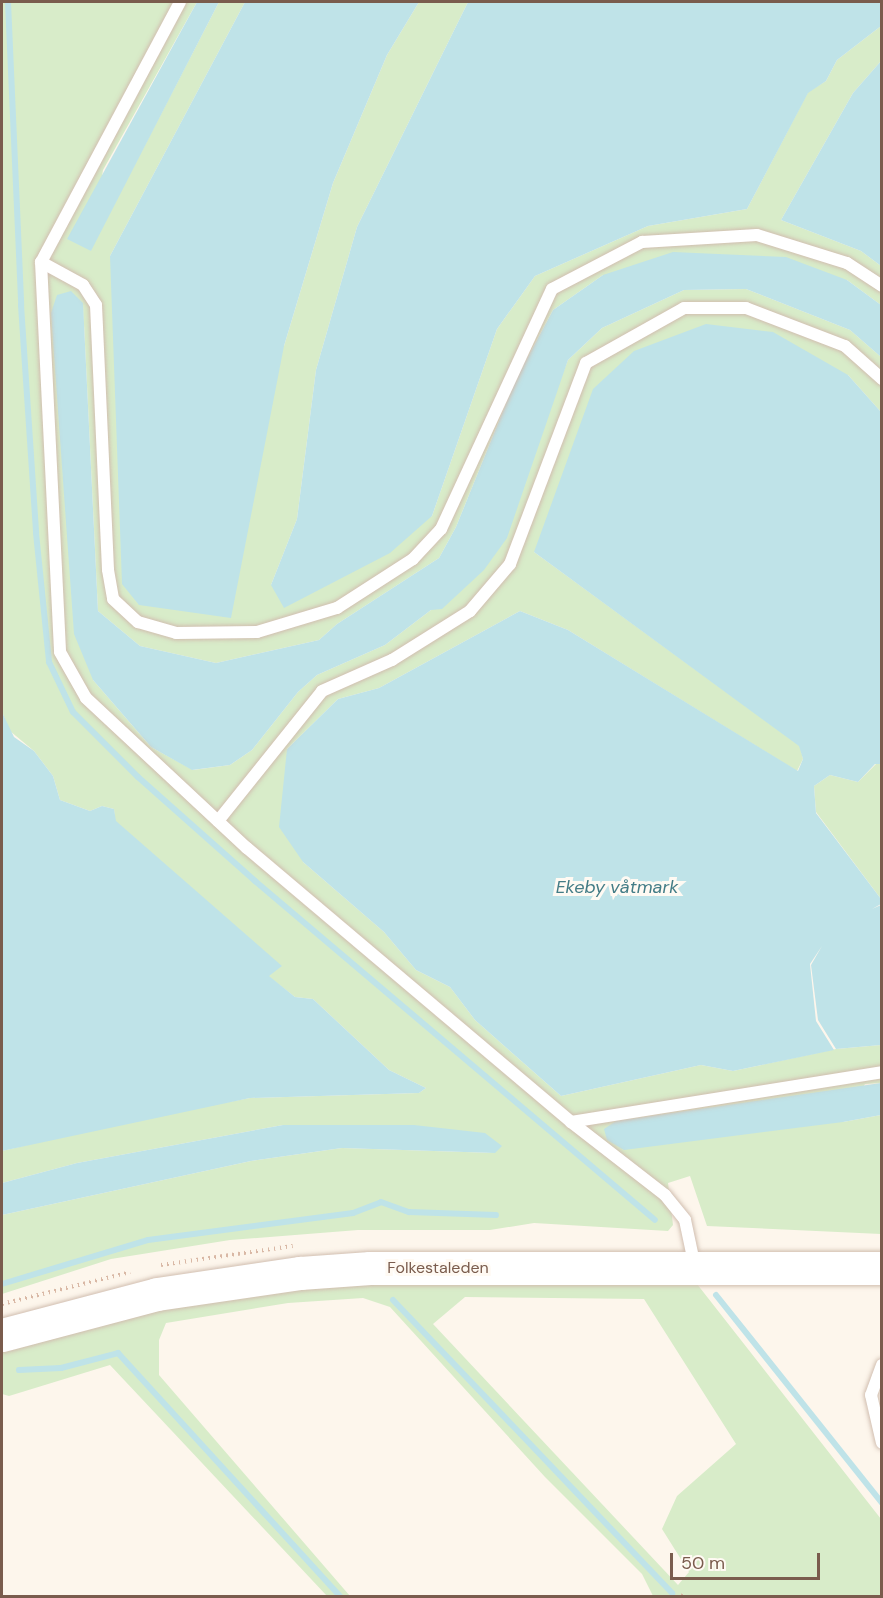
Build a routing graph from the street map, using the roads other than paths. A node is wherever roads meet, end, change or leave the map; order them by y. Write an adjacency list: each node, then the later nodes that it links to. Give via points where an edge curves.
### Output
1 (180, 2): 2 (lane)
2 (40, 262): 3 (lane, via 83,285 96,305 108,570 113,599 138,622 176,633 257,632 337,608 413,559 441,529 552,289 642,242 757,235 847,263); 5 (lane, via 60,652 86,698)
3 (882, 286)
4 (882, 379): 5 (lane, via 845,346 746,308 684,308 586,363 510,564 470,611 392,660 322,691)
5 (218, 821): 7 (lane)
6 (882, 1072): 7 (lane)
7 (571, 1122): 8 (lane, via 665,1196 685,1220)
8 (695, 1267): 9 (main road, Folkestaleden); 10 (main road, Folkestaleden, via 370,1268 300,1273 157,1294)
9 (882, 1268)
10 (2, 1335)
11 (882, 1365): 12 (lane, via 871,1395)
12 (882, 1443)

